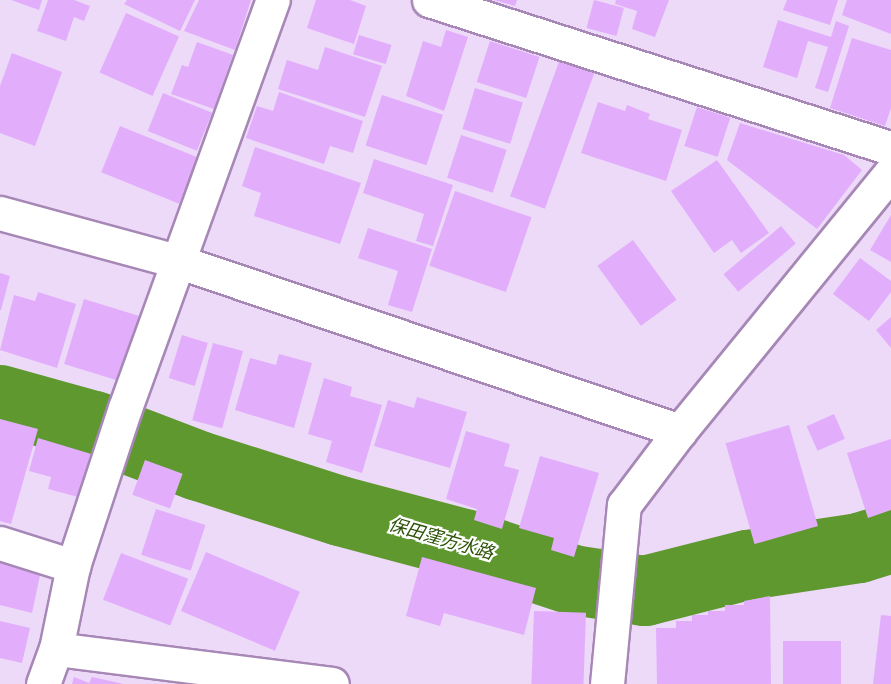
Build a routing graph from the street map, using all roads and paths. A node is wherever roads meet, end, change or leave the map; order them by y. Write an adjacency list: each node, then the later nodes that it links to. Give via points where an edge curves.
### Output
1 (273, 0): 6 (street)
2 (429, 0): 3 (street)
3 (891, 148)
4 (891, 172): 7 (street)
5 (0, 213): 6 (street)
6 (180, 262): 7 (street); 9 (street, via 125,408)
7 (680, 431): 13 (street, via 624,505)
8 (0, 543): 9 (street)
9 (73, 566): 10 (street)
10 (56, 649): 11 (street); 12 (street)
11 (43, 684)
12 (332, 684)
13 (607, 684)

